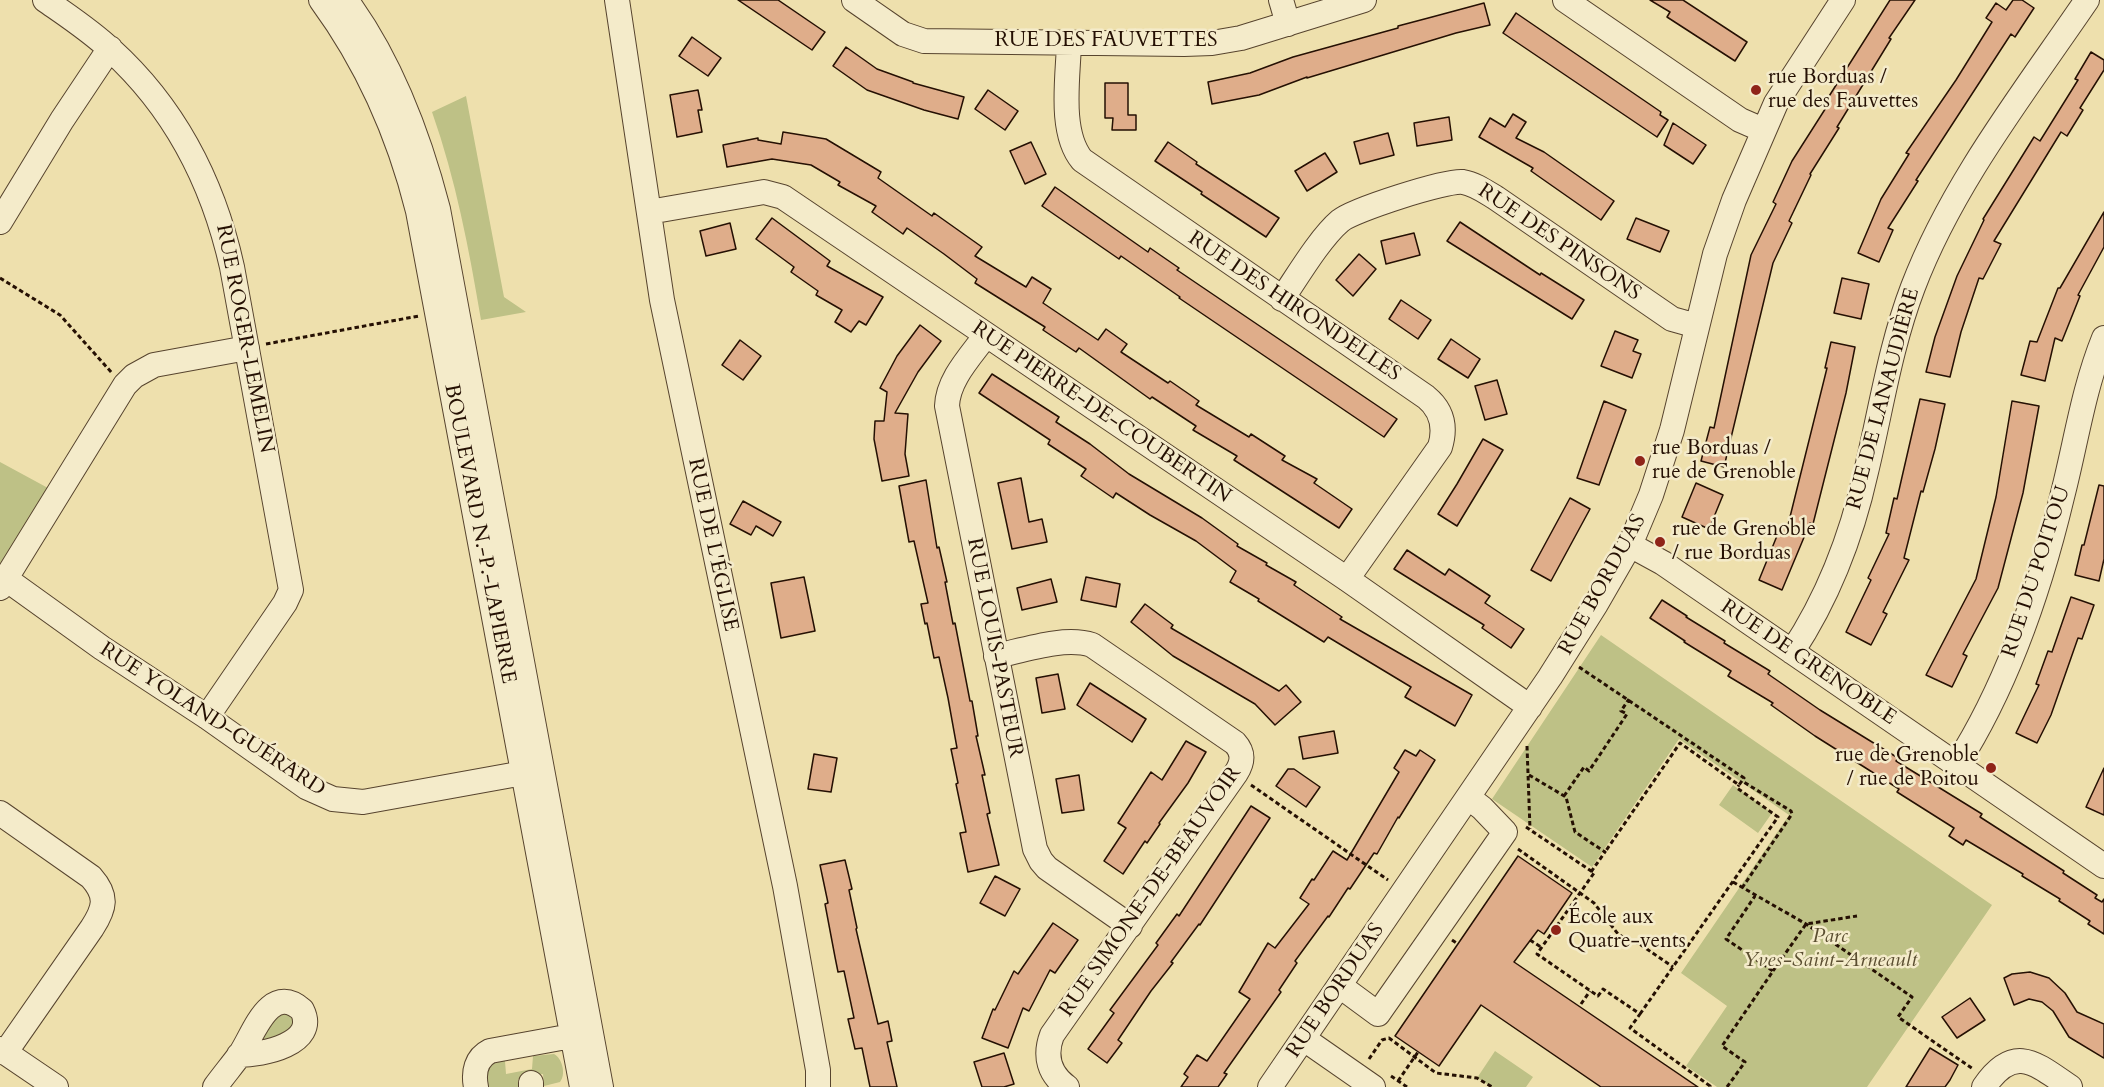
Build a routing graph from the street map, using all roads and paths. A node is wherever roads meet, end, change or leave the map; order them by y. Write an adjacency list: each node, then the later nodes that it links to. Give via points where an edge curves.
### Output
1 (45, 0): 13 (street, RUE ROGER-LEMELIN)
2 (321, 0): 36 (street, BOULEVARD N.-P.-LAPIERRE, via 354,48 384,108 413,189)
3 (346, 0): 36 (street, BOULEVARD N.-P.-LAPIERRE, via 393,81 432,185)
4 (617, 0): 15 (street, RUE DE L'ÉGLISE)
5 (854, 0): 12 (street, RUE DES FAUVETTES, via 917,40)
6 (1281, 0): 11 (street)
7 (1364, 0): 11 (street, RUE DES FAUVETTES)
8 (1565, 0): 14 (street, via 1740,120)
9 (1843, 0): 14 (street, RUE BORDUAS, via 1792,75)
10 (2087, 0): 28 (street, RUE DE LANAUDIÈRE, via 1960,189 1923,262 1895,343 1858,503 1814,617)
11 (1288, 24): 12 (street, RUE DES FAUVETTES, via 1241,38 1198,44)
12 (1069, 43): 18 (street, RUE DES HIRONDELLES, via 1068,131 1077,154)
13 (110, 48): 16 (street); 23 (street, RUE ROGER-LEMELIN, via 165,111 196,161 223,226)
14 (1763, 130): 20 (street, RUE BORDUAS, via 1715,254)
15 (649, 213): 21 (street, RUE PIERRE-DE-COUBERTIN, via 764,192 783,196); 83 (street, RUE DE L'ÉGLISE, via 662,300 785,886)
16 (0, 222)
17 (0, 278): 24 (path, via 60,315)
18 (1282, 299): 20 (street, RUE DES PINSONS, via 1341,220 1429,188 1463,182 1496,198 1672,319); 26 (street, RUE DES HIRONDELLES, via 1433,403 1443,423 1440,447)
19 (424, 315): 23 (path)
20 (1697, 326): 25 (street, RUE BORDUAS, via 1665,455)
21 (986, 335): 26 (street, RUE PIERRE-DE-COUBERTIN); 29 (street, RUE LOUIS-PASTEUR, via 952,383 947,406)
22 (2104, 338): 35 (street, RUE DU POITOU, via 2086,392 2063,495 2032,601 2004,672)
23 (253, 347): 27 (street, via 154,365 134,376); 33 (street, RUE ROGER-LEMELIN, via 291,590)
24 (116, 377)
25 (1630, 545): 28 (street, RUE DE GRENOBLE, via 1663,563); 32 (street, RUE BORDUAS)
26 (1347, 579): 32 (street, RUE PIERRE-DE-COUBERTIN)
27 (3, 584): 33 (street, RUE YOLAND-GUÉRARD)
28 (1792, 652): 35 (street, RUE DE GRENOBLE)
29 (996, 656): 59 (street, RUE LOUIS-PASTEUR, via 1037,855 1047,868); 59 (street, RUE SIMONE-DE-BEAUVOIR, via 1068,642 1092,645 1239,747 1242,758 1236,773)
30 (1578, 666): 31 (path)
31 (1629, 699): 39 (path, via 1744,778); 41 (path, via 1621,711 1627,714 1589,771 1584,767)
32 (1530, 707): 42 (street, RUE BORDUAS)
33 (207, 717): 36 (street, RUE YOLAND-GUÉRARD, via 306,787 341,801 363,802)
34 (1527, 744): 37 (path)
35 (1957, 764): 50 (street, RUE DE GRENOBLE)
36 (533, 771): 68 (street, BOULEVARD N.-P.-LAPIERRE)
37 (1529, 775): 41 (path); 47 (path)
38 (1244, 780): 52 (path)
39 (1742, 781): 40 (path); 54 (path, via 1792,814)
40 (1739, 785): 48 (path, via 1680,743); 53 (path, via 1737,788 1778,817)
41 (1564, 796): 44 (path)
42 (1468, 798): 64 (street, RUE BORDUAS); 64 (street, via 1505,832 1378,1014)
43 (0, 813): 70 (street, via 91,877 100,890 104,907)
44 (1571, 817): 45 (path); 48 (path, via 1575,832)
45 (1564, 819)
46 (1522, 825): 47 (path)
47 (1530, 831): 51 (path)
48 (1605, 852): 51 (path)
49 (1525, 854): 55 (path)
50 (2104, 866)
51 (1591, 872): 55 (path, via 1594,873)
52 (1391, 882)
53 (1733, 882): 54 (path); 62 (path)
54 (1742, 888): 56 (path)
55 (1580, 893): 61 (path); 62 (path, via 1594,903 1618,934)
56 (1755, 896): 58 (path); 63 (path, via 1726,939)
57 (1857, 916): 58 (path)
58 (1806, 924): 63 (path); 76 (path, via 1912,997 1898,1017)
59 (1130, 926): 84 (street, RUE SIMONE-DE-BEAUVOIR, via 1052,1035 1047,1053 1049,1063 1055,1077)
60 (1530, 940): 61 (path)
61 (1542, 947): 65 (path, via 1537,954)
62 (1674, 967): 67 (path)
63 (1773, 971): 89 (path, via 1722,1046 1745,1062)
64 (1340, 986): 69 (street, RUE BORDUAS)
65 (1590, 991): 66 (path); 67 (path, via 1598,996 1604,989)
66 (1581, 1004)
67 (1640, 1014): 88 (path, via 1630,1028)
68 (582, 1034): 75 (street); 81 (street, BOULEVARD N.-P.-LAPIERRE); 82 (street, BOULEVARD N.-P.-LAPIERRE)
69 (1304, 1039): 85 (street, RUE BORDUAS); 86 (street)
70 (3, 1051): 78 (street)
71 (1418, 1052): 73 (path)
72 (239, 1055): 79 (street)
73 (1414, 1057): 74 (path, via 1389,1038 1382,1041); 77 (path); 87 (path, via 1436,1073 1477,1078)
74 (1368, 1061)
75 (525, 1071): 80 (street, via 490,1051 483,1055 475,1070)
76 (1981, 1080): 90 (street, via 1998,1068 2025,1060)
77 (1398, 1081)
78 (56, 1087)
79 (215, 1087)
80 (476, 1087)
81 (582, 1087)
82 (601, 1087)
83 (819, 1087)
84 (1067, 1087)
85 (1270, 1087)
86 (1373, 1087)
87 (1492, 1087)
88 (1709, 1087)
89 (1727, 1087)
90 (2070, 1087)

